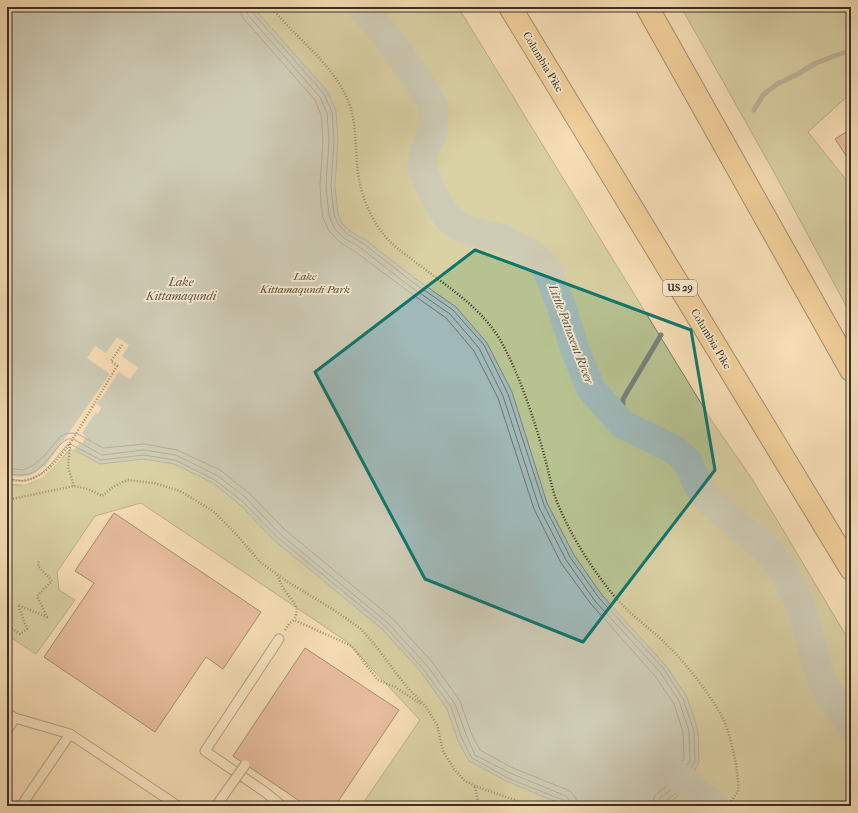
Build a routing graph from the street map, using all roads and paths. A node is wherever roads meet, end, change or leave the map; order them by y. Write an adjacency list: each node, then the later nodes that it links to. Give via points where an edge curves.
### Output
1 (270, 7): 24 (path, via 322,61 346,96 355,126 357,165 364,201 379,229 395,247 479,311 500,340 520,382 543,449 557,501 583,553 612,593 663,642 709,695 724,723 732,746 738,792)
2 (510, 7): 11 (highway, Columbia Pike / US 29)
3 (647, 7): 5 (highway)
4 (122, 344): 6 (path, via 112,361 117,366)
5 (851, 370)
6 (70, 443): 7 (path, via 39,475 24,481); 8 (path, via 68,467)
7 (7, 478)
8 (74, 486): 9 (path); 12 (path, via 102,496 127,480 154,483 180,491 213,511 260,562)
9 (7, 500)
10 (39, 560): 14 (path, via 38,566 52,582 37,596 46,618 18,605 27,629 20,634)
11 (851, 569)
12 (276, 573): 13 (path, via 296,606); 16 (path, via 361,629)
13 (294, 620): 15 (path); 16 (path, via 352,646 378,680 395,687)
14 (7, 625)
15 (279, 639): 28 (lane, via 205,751)
16 (426, 707): 22 (path, via 437,726 443,751 454,769 465,781)
17 (7, 713): 18 (lane)
18 (15, 718): 19 (lane); 20 (lane)
19 (7, 730)
20 (70, 734): 25 (lane); 26 (lane)
21 (244, 765): 27 (lane, bridge)
22 (475, 786): 23 (path); 29 (path)
23 (526, 804): 30 (path); 31 (path)
24 (728, 805)
25 (21, 806)
26 (178, 806)
27 (216, 806)
28 (282, 806)
29 (479, 806)
30 (505, 806)
31 (532, 806)

